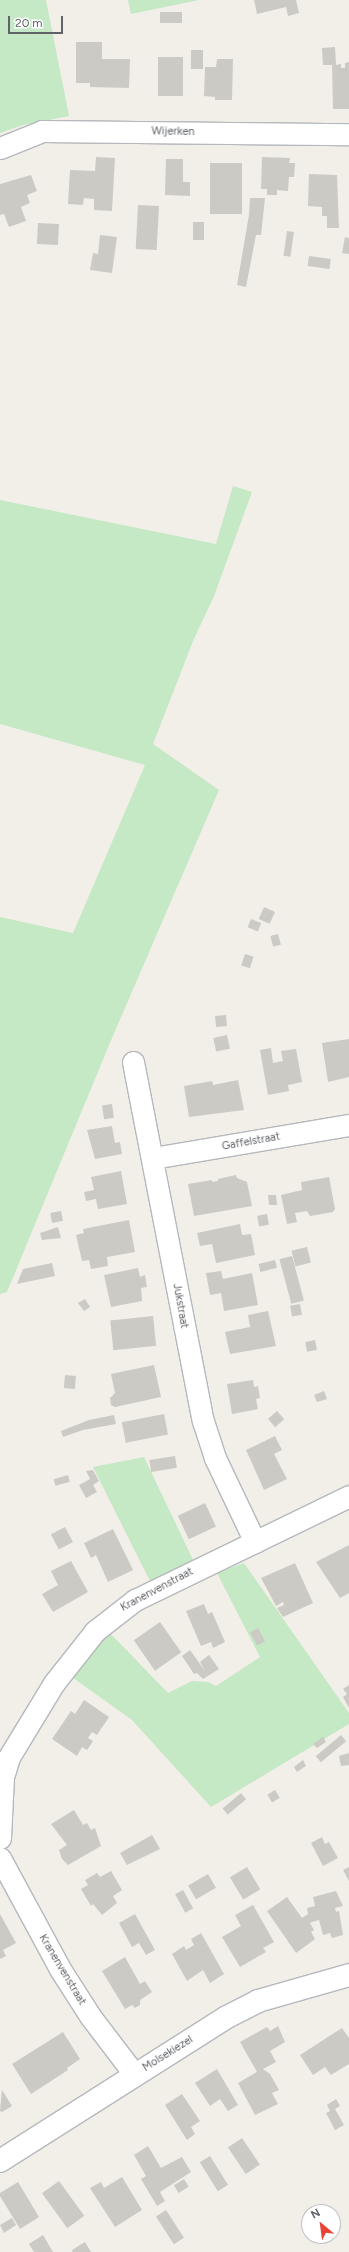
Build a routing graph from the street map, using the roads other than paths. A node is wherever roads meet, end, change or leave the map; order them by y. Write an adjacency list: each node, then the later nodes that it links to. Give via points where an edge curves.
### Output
1 (349, 134): 2 (street, Wijerken, via 42,131)
2 (0, 148)
3 (133, 1062): 5 (street, Jukstraat)
4 (349, 1125): 5 (street, Gaffelstraat)
5 (153, 1158): 7 (street, Jukstraat, via 203,1422 215,1458)
6 (349, 1496): 7 (street, Kranenvenstraat)
7 (255, 1542): 8 (street, Kranenvenstraat, via 134,1600 95,1631 54,1683 9,1757 3,1776)
8 (0, 1838)
9 (0, 1858): 11 (street, Kranenvenstraat, via 60,1969 90,2016)
10 (349, 1975): 11 (main road, Molsekiezel, via 258,2001 227,2017)
11 (135, 2075): 12 (main road, Molsekiezel)
12 (0, 2161)

